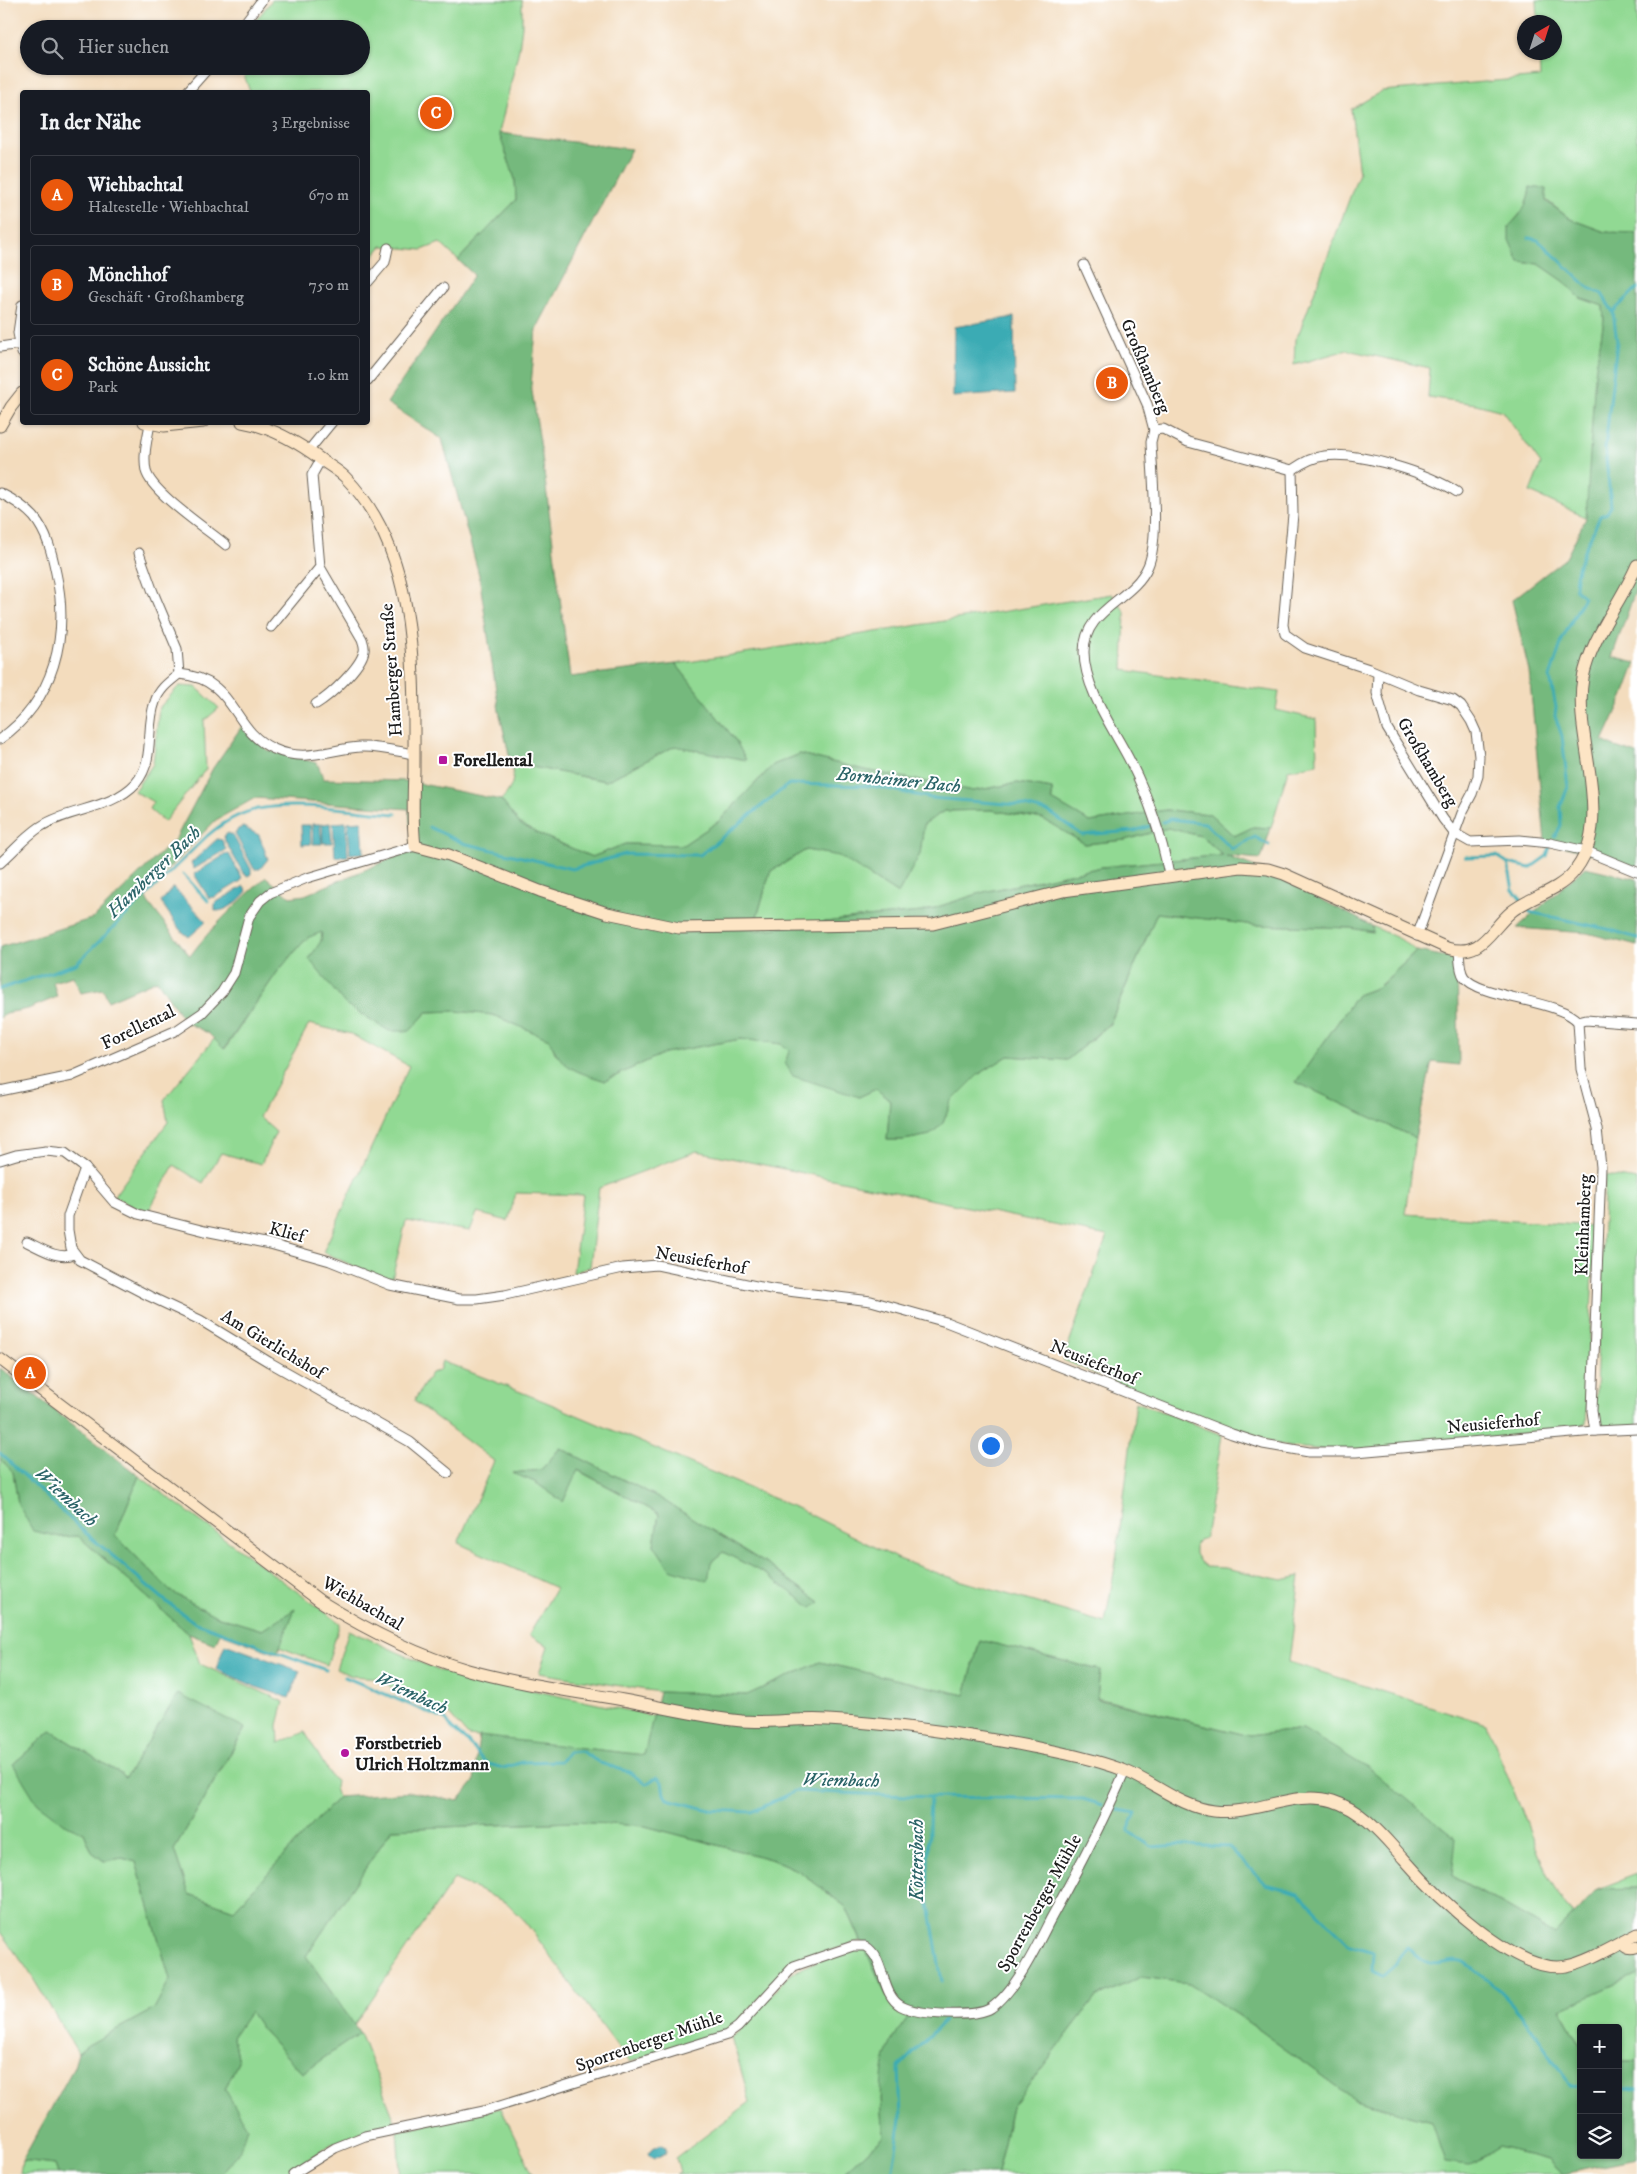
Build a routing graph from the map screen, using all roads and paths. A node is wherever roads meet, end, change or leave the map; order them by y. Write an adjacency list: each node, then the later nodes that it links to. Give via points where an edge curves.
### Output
1 (262, 0): 2 (street)
2 (247, 20)
3 (202, 75): 4 (street)
4 (189, 90)
5 (388, 248): 7 (street, via 385,262)
6 (1084, 265): 21 (street, Großhamberg, via 1147,404)
7 (370, 280)
8 (443, 288): 13 (street)
9 (20, 319): 10 (street)
10 (20, 344)
11 (0, 347): 12 (street)
12 (20, 349)
13 (370, 378)
14 (20, 395): 20 (street)
15 (147, 425): 27 (street, via 147,473 156,488)
16 (158, 425): 17 (street)
17 (176, 425)
18 (253, 425): 22 (street, Hamberger Straße)
19 (330, 425): 22 (street)
20 (0, 426)
21 (1154, 430): 24 (street, Großhamberg, via 1163,429 1188,442); 42 (street, via 1154,538 1151,556 1139,580 1094,622 1086,637 1084,652 1094,693 1132,765 1149,806)
22 (309, 450): 23 (street, Hamberger Straße)
23 (321, 459): 30 (street, Hamberger Straße, via 312,475); 36 (street, Hamberger Straße, via 344,476 372,512 390,547 402,581 411,652)
24 (1292, 470): 25 (street, via 1305,461 1341,454 1430,477); 33 (street, Großhamberg, via 1293,514 1283,625 1285,634 1305,648)
25 (1457, 492)
26 (0, 493): 35 (street, via 33,516 44,532 57,574 62,612 59,649 46,688 20,723)
27 (226, 545)
28 (139, 553): 32 (street, via 177,649)
29 (1637, 565): 39 (street, via 1618,605 1593,645 1583,678 1582,717 1593,814)
30 (320, 567): 31 (street); 34 (street, Hamberger Straße, via 362,639 364,649 361,659 349,673 327,698)
31 (271, 627)
32 (179, 674): 36 (street, via 210,682 257,737 287,754 315,756 347,748 374,747); 40 (street, via 164,685 154,702 147,760 135,783 107,802 40,827)
33 (1378, 674): 37 (street, Großhamberg, via 1377,693 1387,728); 37 (street, Großhamberg, via 1453,700 1471,721 1476,732 1478,776)
34 (316, 704)
35 (0, 740)
36 (413, 754): 38 (street, Hamberger Straße)
37 (1454, 833): 39 (street, Großhamberg, via 1470,842 1520,840); 43 (street, Großhamberg)
38 (416, 846): 42 (street, via 607,913 679,928 933,924 1063,891); 47 (street, Forellental, via 307,878 270,893 249,917 234,973 222,992 202,1013 177,1030 72,1076)
39 (1586, 851): 41 (street, Großhamberg); 44 (street, via 1566,880 1518,906 1482,943 1471,949)
40 (0, 863)
41 (1637, 872)
42 (1169, 875): 43 (street, via 1241,867 1268,869 1308,884)
43 (1417, 936): 44 (street)
44 (1459, 950): 45 (street, via 1461,970 1468,981 1564,1013)
45 (1578, 1022): 46 (street); 55 (street, Kleinhamberg, via 1581,1069 1597,1130 1601,1167 1592,1411)
46 (1637, 1024)
47 (0, 1091)
48 (0, 1160): 49 (street, Klief, via 46,1151 65,1153)
49 (85, 1168): 51 (street, via 68,1216); 52 (street, Klief, via 114,1202 138,1214 270,1244 330,1261 390,1285 459,1299 477,1299)
50 (27, 1242): 51 (street, via 58,1256)
51 (74, 1254): 56 (street, Am Gierlichshof, via 87,1265 200,1320 410,1442)
52 (584, 1276): 55 (street, Neusieferhof, via 657,1265 771,1289 844,1297 897,1308 1003,1343 1232,1434 1291,1450 1329,1454)
53 (0, 1359): 57 (street, Wiehbachtal, via 320,1601 369,1630 419,1653 468,1670 744,1721 818,1719 933,1731 1039,1748)
54 (1637, 1429): 55 (street, Neusieferhof)
55 (1595, 1431)
56 (448, 1473)
57 (1125, 1771): 59 (street, Wiehbachtal, via 1190,1805 1211,1811 1229,1812 1303,1798 1318,1798 1350,1808 1363,1816 1410,1866 1473,1924 1520,1957 1540,1966 1569,1966); 61 (street, Sporrenberger Mühle, via 1091,1846 1029,1960 1016,1981 990,2008 951,2014 903,2007 892,1998 874,1954 865,1946 853,1946 794,1966 727,2035 484,2111 365,2136 335,2148)
58 (1637, 1934): 59 (street, Wiehbachtal)
59 (1622, 1942): 60 (street, via 1631,1948)
60 (1637, 1946)
61 (293, 2174)

